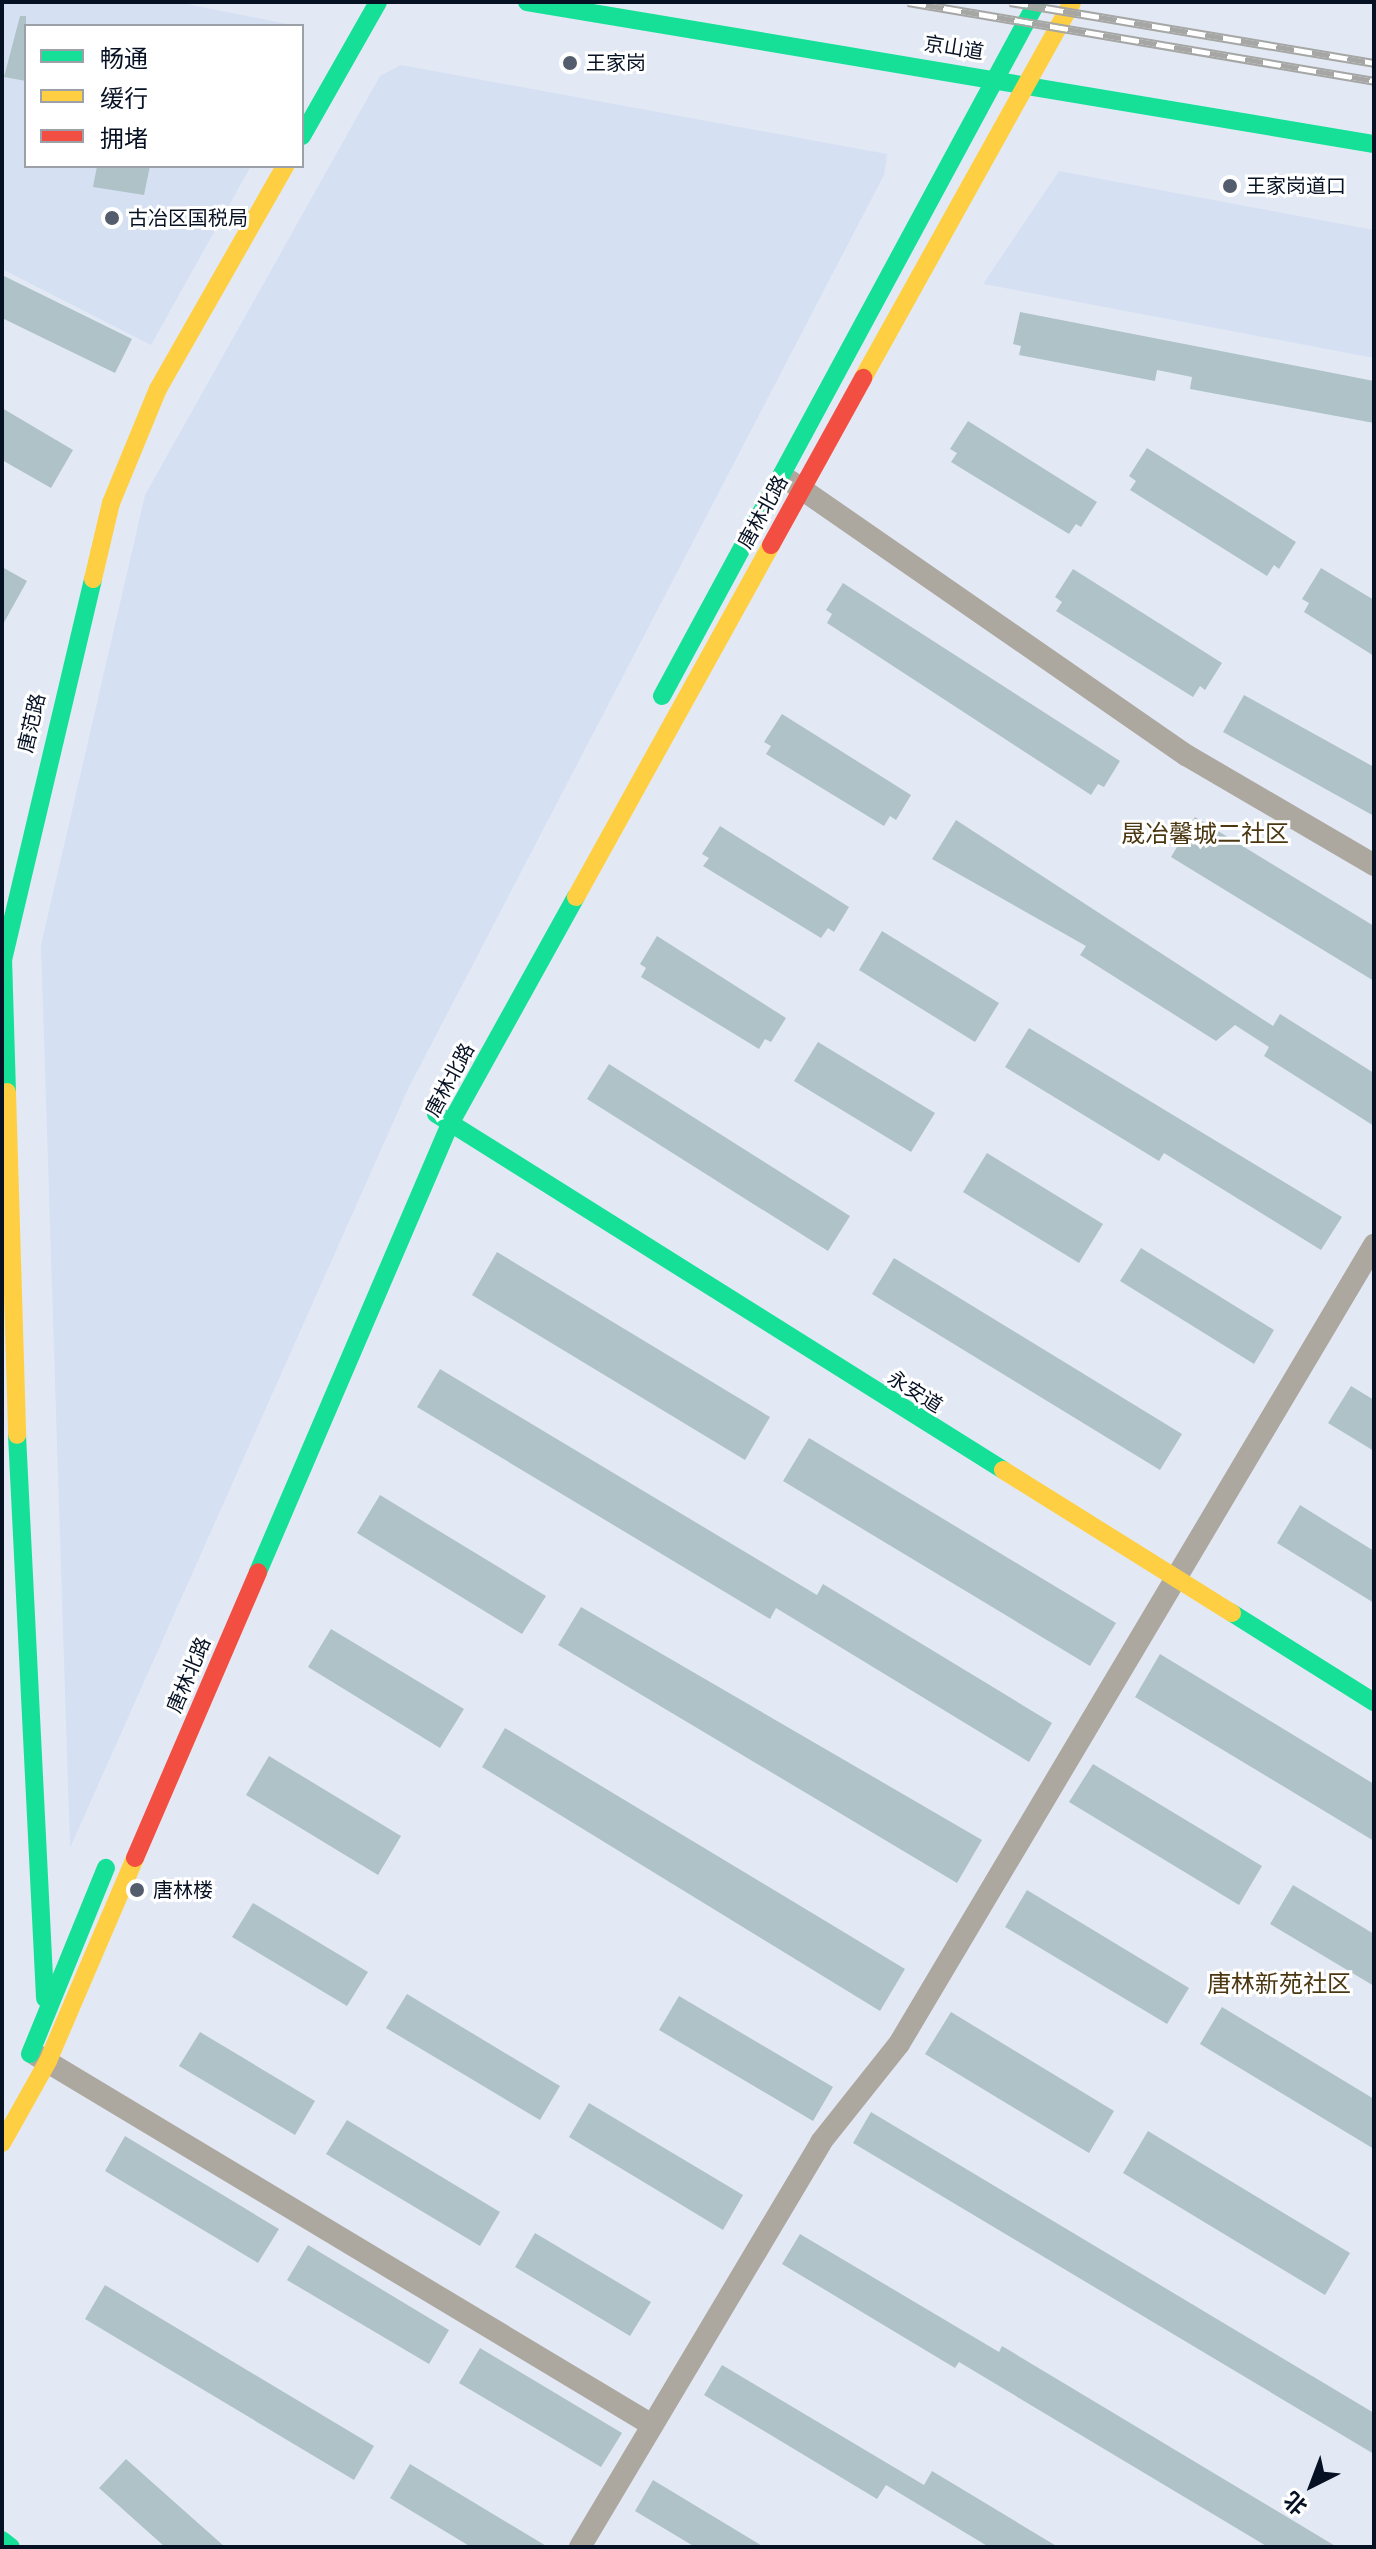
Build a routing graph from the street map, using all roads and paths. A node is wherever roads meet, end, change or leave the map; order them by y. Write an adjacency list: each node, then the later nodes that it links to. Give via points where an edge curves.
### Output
1 (378, 2): 7 (main road)
2 (527, 2): 5 (main road, 京山道)
3 (1037, 2): 5 (main road, 唐林北路)
4 (1072, 2): 6 (main road, 唐林北路)
5 (993, 76): 6 (main road, 京山道); 10 (main road, 唐林北路)
6 (1028, 82): 8 (main road, 京山道); 11 (main road, 唐林北路)
7 (304, 132)
8 (1374, 144)
9 (284, 168): 14 (main road, 唐范路, via 158,389 111,503)
10 (780, 475): 11 (street); 16 (main road, 唐林北路)
11 (801, 489): 13 (street, via 1186,755); 16 (main road, 唐林北路)
12 (2, 860): 14 (main road)
13 (1374, 865)
14 (20, 873): 15 (main road, 唐范路)
15 (6, 922): 22 (main road, 唐范路, via 21,1563)
16 (443, 1119): 18 (main road, 永安道); 20 (main road, 唐林北路); 23 (main road, 唐林北路)
17 (1374, 1245): 18 (street)
18 (1174, 1581): 19 (main road, 永安道); 26 (street, via 899,2044 821,2142)
19 (1374, 1702)
20 (129, 1816)
21 (116, 1845): 22 (main road, 唐林北路)
22 (46, 2006): 23 (main road, 唐林北路)
23 (39, 2057): 24 (main road, 唐林北路); 25 (main road, 唐林北路); 26 (street)
24 (2, 2102)
25 (2, 2143)
26 (652, 2425): 29 (street)
27 (2, 2540): 28 (main road)
28 (11, 2547)
29 (580, 2547)

